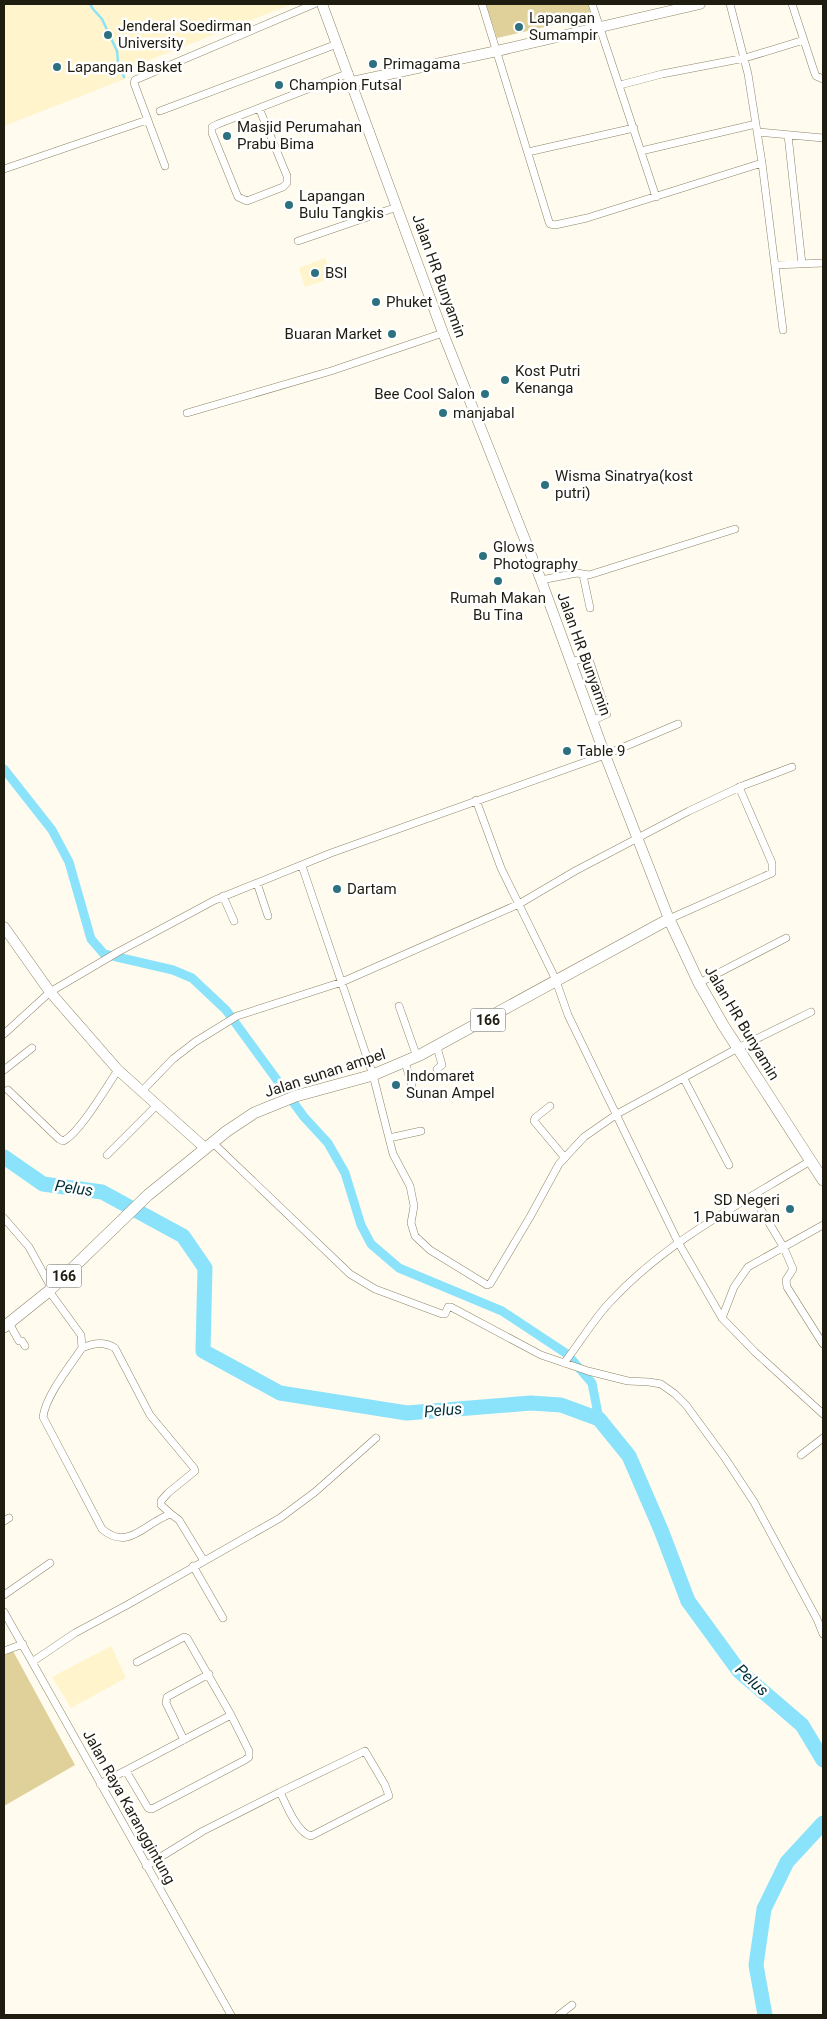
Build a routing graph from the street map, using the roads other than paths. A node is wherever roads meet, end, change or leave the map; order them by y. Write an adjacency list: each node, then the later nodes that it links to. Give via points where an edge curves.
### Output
1 (314, 4): 19 (street, via 138,78 134,83)
2 (322, 4): 11 (main road, Jalan HR Bunyamin)
3 (482, 4): 12 (street)
4 (592, 4): 9 (street)
5 (700, 4): 8 (main road)
6 (730, 4): 13 (street)
7 (792, 4): 10 (street)
8 (684, 5): 9 (main road)
9 (600, 26): 12 (main road); 16 (street)
10 (804, 40): 13 (street); 15 (street, via 816,76)
11 (338, 44): 14 (main road, Jalan HR Bunyamin); 18 (street)
12 (497, 51): 14 (main road); 26 (street)
13 (745, 58): 16 (street); 20 (street)
14 (350, 78): 17 (street); 31 (main road, Jalan HR Bunyamin)
15 (823, 79)
16 (620, 85): 21 (street)
17 (259, 108): 17 (street, via 287,183 247,201 238,198 212,127)
18 (160, 111)
19 (147, 120): 28 (street); 29 (street)
20 (756, 124): 22 (street); 25 (street)
21 (634, 128): 25 (street); 26 (street)
22 (758, 132): 23 (street); 27 (street)
23 (788, 135): 24 (street); 34 (street)
24 (823, 138)
25 (641, 151): 30 (street)
26 (528, 152): 30 (street, via 550,224 587,218)
27 (762, 163): 30 (street); 35 (street)
28 (165, 166)
29 (4, 169)
30 (656, 197)
31 (397, 207): 32 (street); 37 (main road, Jalan HR Bunyamin)
32 (298, 241)
33 (823, 263): 34 (street)
34 (802, 264): 35 (street)
35 (775, 265): 36 (street)
36 (783, 330)
37 (444, 333): 38 (street, via 331,371); 41 (main road, Jalan HR Bunyamin)
38 (187, 413)
39 (735, 529): 40 (street)
40 (583, 575): 41 (street, via 576,573); 42 (street)
41 (541, 580): 43 (main road, Jalan HR Bunyamin)
42 (590, 608)
43 (571, 662): 44 (main road, Jalan HR Bunyamin); 44 (street, via 586,658 590,661 608,714)
44 (592, 720): 46 (main road, Jalan HR Bunyamin)
45 (678, 724): 46 (street)
46 (605, 755): 49 (street); 50 (main road, Jalan HR Bunyamin)
47 (792, 768): 48 (street)
48 (739, 787): 50 (street); 56 (street, via 772,863 772,873)
49 (476, 800): 51 (street); 54 (street, via 501,868)
50 (638, 838): 54 (street); 56 (main road, Jalan HR Bunyamin)
51 (302, 866): 52 (street); 61 (street)
52 (257, 883): 53 (street); 55 (street)
53 (223, 896): 57 (street); 63 (street)
54 (519, 904): 60 (street); 61 (street)
55 (268, 916)
56 (669, 919): 60 (main road, Jalan sunan ampel / 166); 62 (main road, Jalan HR Bunyamin)
57 (234, 921)
58 (4, 927): 63 (main road)
59 (786, 938): 62 (street)
60 (556, 981): 67 (main road, Jalan sunan ampel / 166); 82 (street, via 568,1015)
61 (342, 982): 75 (street); 79 (street, via 237,1016 174,1059)
62 (699, 983): 69 (main road, Jalan HR Bunyamin)
63 (50, 992): 66 (street); 74 (main road)
64 (399, 1006): 70 (street)
65 (811, 1012): 69 (street)
66 (4, 1034)
67 (437, 1047): 70 (main road, Jalan sunan ampel / 166); 72 (street, via 442,1059 442,1065)
68 (32, 1048): 73 (street)
69 (738, 1048): 76 (street); 88 (main road, Jalan HR Bunyamin)
70 (417, 1057): 71 (main road, Jalan sunan ampel / 166)
71 (405, 1062): 75 (main road, Jalan sunan ampel / 166); 77 (street)
72 (437, 1069)
73 (4, 1070)
74 (118, 1070): 78 (street, via 70,1137 62,1141); 79 (main road)
75 (373, 1075): 84 (street); 85 (main road, Jalan sunan ampel / 166, via 280,1101 254,1113)
76 (684, 1079): 82 (street); 89 (street)
77 (412, 1086)
78 (8, 1090)
79 (142, 1091): 80 (main road)
80 (158, 1104): 85 (main road); 86 (street)
81 (550, 1106): 87 (street, via 534,1121)
82 (617, 1114): 87 (street, via 584,1137); 94 (street)
83 (420, 1131): 84 (street)
84 (389, 1138): 87 (street, via 393,1154 410,1186 414,1206 411,1223 415,1236 430,1250 486,1285 490,1284)
85 (209, 1145): 96 (main road, Jalan sunan ampel / 166, via 148,1195); 102 (street, via 354,1277 375,1289 442,1314 451,1307 541,1355)
86 (107, 1155)
87 (565, 1158)
88 (810, 1161): 90 (main road, Jalan HR Bunyamin); 91 (street)
89 (730, 1165)
90 (823, 1180)
91 (753, 1196): 94 (street); 95 (street)
92 (4, 1218): 96 (street, via 29,1247)
93 (823, 1225): 95 (street)
94 (678, 1242): 97 (street); 102 (street, via 611,1301)
95 (784, 1248): 97 (street, via 748,1267 734,1287); 99 (street, via 793,1269 786,1280 787,1287)
96 (50, 1290): 98 (main road, Jalan sunan ampel / 166); 101 (street, via 81,1335)
97 (722, 1318): 103 (street)
98 (6, 1324): 100 (street)
99 (823, 1344)
100 (25, 1346)
101 (82, 1348): 107 (street, via 102,1343 115,1348 150,1415 195,1469 161,1501); 107 (street, via 57,1386 43,1417 102,1529 118,1539 129,1537)
102 (564, 1363): 114 (street, via 628,1381 661,1384 686,1405 754,1502)
103 (823, 1414)
104 (376, 1438): 108 (street, via 298,1506)
105 (823, 1438): 106 (street)
106 (801, 1455)
107 (170, 1514): 108 (street, via 179,1520)
108 (204, 1561): 110 (street)
109 (50, 1564): 111 (street)
110 (193, 1566): 113 (street); 117 (street, via 75,1632)
111 (4, 1595)
112 (4, 1612): 115 (street, Jalan Raya Karanggintung)
113 (223, 1618)
114 (823, 1634)
115 (23, 1644): 116 (street); 117 (street, Jalan Raya Karanggintung)
116 (4, 1651)
117 (32, 1662): 123 (street, Jalan Raya Karanggintung)
118 (137, 1662): 119 (street, via 184,1637 190,1640)
119 (209, 1674): 120 (street); 121 (street, via 166,1699)
120 (231, 1715): 121 (street); 122 (street, via 249,1757 152,1810)
121 (184, 1740): 122 (street)
122 (126, 1771): 123 (street)
123 (100, 1784): 125 (street, Jalan Raya Karanggintung)
124 (280, 1792): 124 (street, via 303,1833 311,1836 389,1796 365,1751); 125 (street, via 203,1831)
125 (146, 1866): 127 (street, Jalan Raya Karanggintung)
126 (572, 2005): 128 (street)
127 (231, 2015)
128 (558, 2015)

